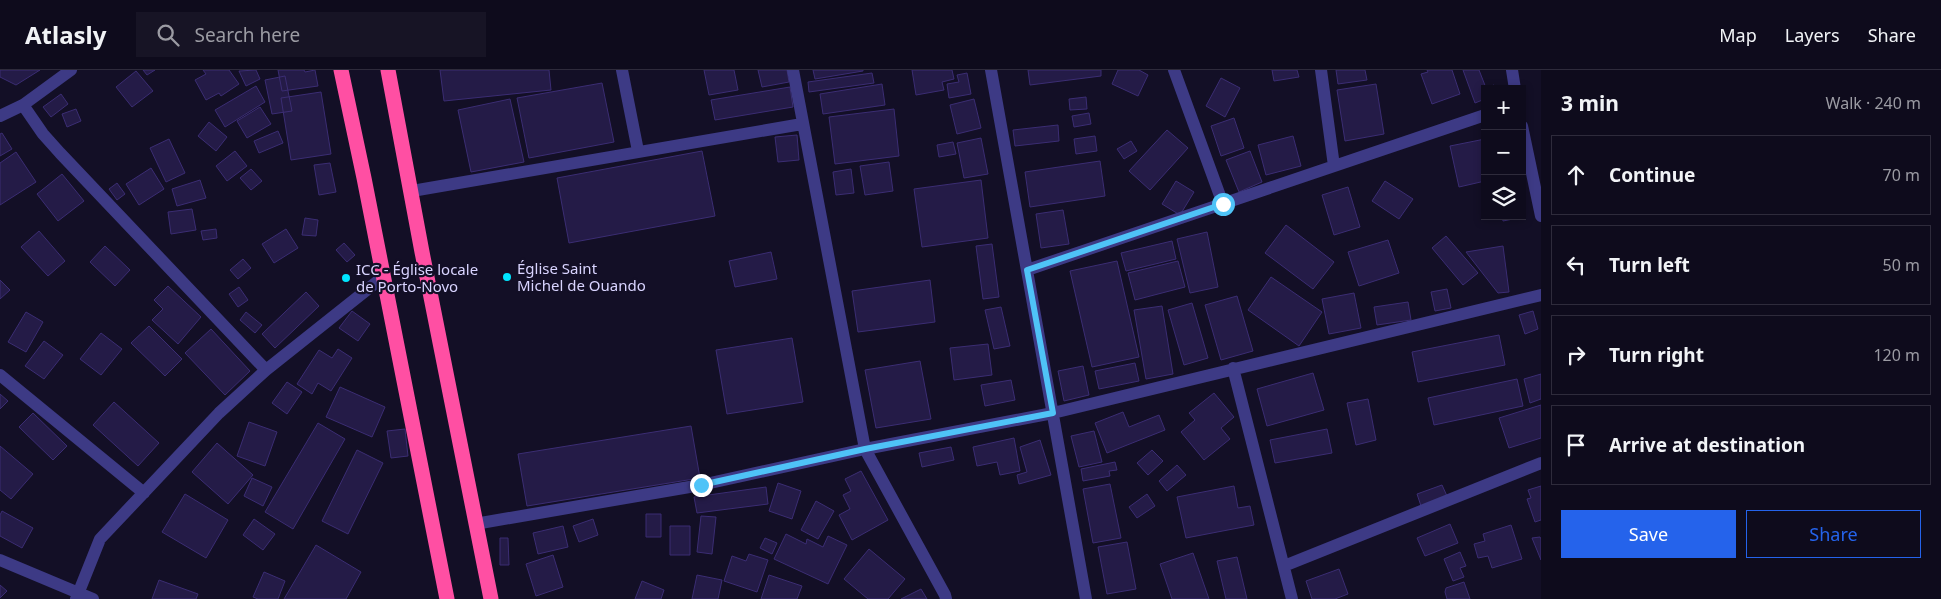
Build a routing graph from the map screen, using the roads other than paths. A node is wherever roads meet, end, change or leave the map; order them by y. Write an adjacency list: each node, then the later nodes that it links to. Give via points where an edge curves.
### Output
1 (71, 70): 11 (street)
2 (341, 70): 22 (highway)
3 (388, 70): 18 (highway)
4 (622, 70): 16 (street)
5 (793, 70): 14 (street)
6 (991, 70): 21 (street)
7 (1174, 70): 19 (street)
8 (1321, 70): 17 (street)
9 (1512, 70): 10 (street)
10 (1514, 85)
11 (23, 105): 12 (street); 25 (street, via 60,154)
12 (0, 116)
13 (1481, 116): 17 (street)
14 (802, 124): 16 (street); 28 (street)
15 (1523, 130): 20 (street)
16 (638, 151): 18 (street)
17 (1334, 166): 19 (street)
18 (412, 191): 31 (highway)
19 (1223, 204): 21 (street)
20 (1541, 216)
21 (1027, 270): 27 (street)
22 (383, 276): 25 (street); 36 (highway)
23 (1541, 295): 24 (street)
24 (1233, 368): 27 (street); 33 (street)
25 (266, 370): 30 (street, via 219,413)
26 (0, 375): 30 (street)
27 (1053, 413): 28 (street); 39 (street)
28 (865, 449): 31 (street, via 701,485); 38 (street)
29 (1541, 463): 33 (street)
30 (144, 493): 34 (street, via 100,539)
31 (475, 524): 37 (highway)
32 (0, 560): 34 (street)
33 (1284, 566): 40 (street)
34 (77, 596): 35 (street)
35 (94, 599)
36 (447, 599)
37 (491, 599)
38 (946, 599)
39 (1086, 599)
40 (1292, 599)

